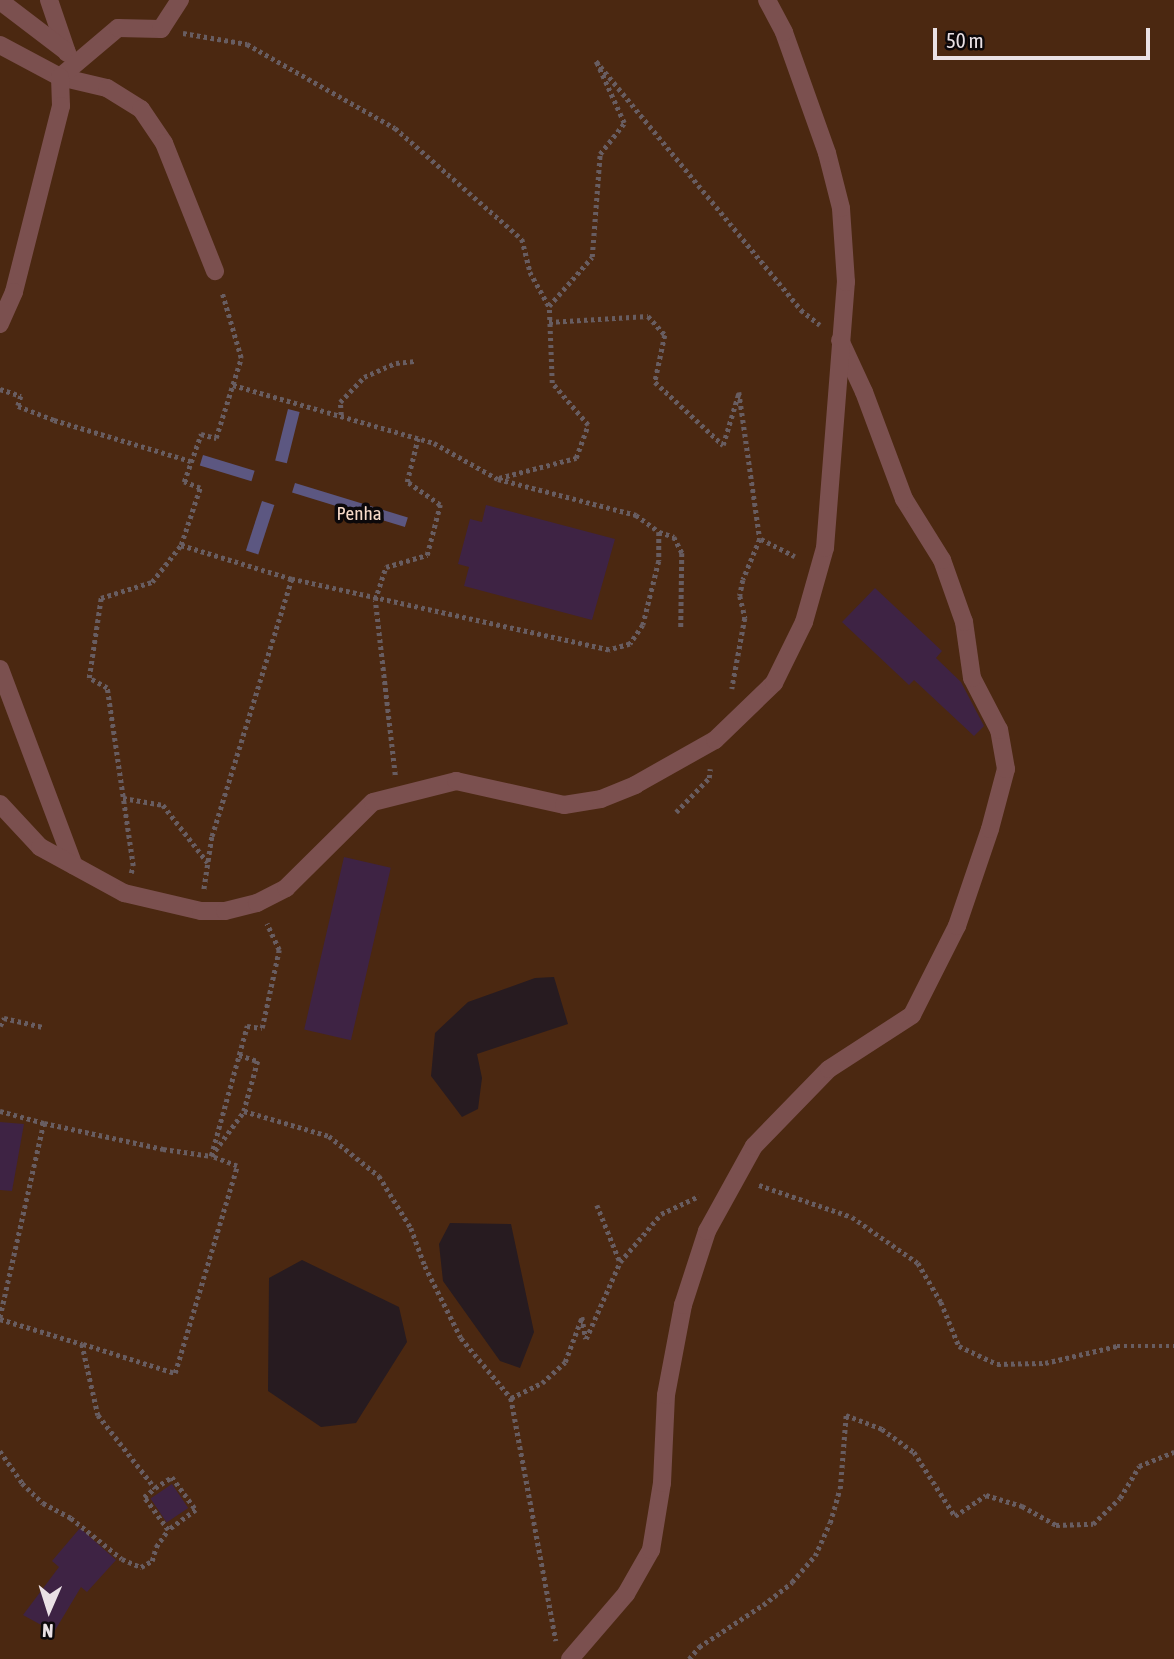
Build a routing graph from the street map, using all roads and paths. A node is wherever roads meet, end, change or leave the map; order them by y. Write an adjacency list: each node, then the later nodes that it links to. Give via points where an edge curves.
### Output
1 (49, 0): 7 (street)
2 (180, 0): 5 (street)
3 (767, 0): 13 (street, via 784,33 827,153 841,208 846,282)
4 (0, 1): 7 (street)
5 (161, 29): 8 (street, via 118,28); 10 (path, via 247,44 395,128 522,239 530,272)
6 (0, 45): 8 (street)
7 (67, 52): 8 (street)
8 (60, 77): 9 (street, via 107,88 141,109 164,144); 12 (street, via 61,106 40,196 14,292)
9 (215, 271): 15 (path, via 241,359)
10 (549, 306): 11 (path); 13 (path, via 592,257 600,154 624,123 596,61 801,310)
11 (550, 321): 20 (path, via 552,383 588,425 576,458); 22 (path, via 648,316 665,335 654,382 723,445 740,392)
12 (0, 324)
13 (840, 340): 30 (street, via 825,548 804,622 774,683); 48 (street, via 904,499 942,560 964,622 972,678 999,730 1006,769 957,926 912,1015 829,1069 754,1146)
14 (414, 361): 17 (path, via 396,363 364,377 340,402)
15 (233, 385): 17 (path); 19 (path, via 216,438 201,434)
16 (0, 389): 19 (path, via 21,396 18,406)
17 (341, 416): 18 (path)
18 (418, 438): 20 (path); 26 (path, via 407,482 440,505 428,555 386,568)
19 (191, 461): 23 (path, via 184,482 200,488)
20 (498, 479): 21 (path, via 636,515)
21 (659, 532): 26 (path, via 659,561 643,625 630,645 609,650); 27 (path, via 674,537 682,553)
22 (761, 539): 24 (path); 29 (path, via 743,580 740,596 745,618)
23 (181, 545): 25 (path); 32 (path, via 152,582 101,598 89,678 107,688)
24 (794, 556)
25 (292, 579): 26 (path); 35 (path, via 212,836)
26 (375, 600): 31 (path)
27 (681, 629)
28 (0, 670): 36 (street)
29 (731, 695)
30 (715, 740): 31 (street, via 601,799 564,805 456,781); 34 (path, via 709,778)
31 (398, 796): 38 (street, via 373,802 286,888)
32 (123, 798): 35 (path, via 163,805); 37 (path, via 134,866)
33 (0, 804): 36 (street, via 40,847)
34 (676, 812)
35 (208, 863): 39 (path)
36 (74, 866): 37 (street)
37 (124, 893): 39 (street)
38 (257, 903): 39 (street); 43 (path, via 279,950 262,1028 247,1026)
39 (201, 911)
40 (2, 1018): 41 (path); 42 (path)
41 (0, 1026)
42 (43, 1027)
43 (239, 1055): 45 (path, via 258,1060); 47 (path)
44 (0, 1111): 46 (path)
45 (244, 1111): 47 (path); 53 (path, via 329,1136 379,1175 411,1228 461,1338)
46 (44, 1123): 47 (path); 51 (path, via 0,1319)
47 (211, 1156): 51 (path, via 237,1166 175,1373)
48 (736, 1178): 50 (path, via 661,1214); 52 (path, via 852,1217 918,1263 942,1302 959,1346 997,1364 1045,1363 1117,1346); 59 (street, via 707,1231 683,1306 666,1395 662,1483 651,1550 626,1594)
49 (597, 1205): 50 (path)
50 (620, 1262): 53 (path, via 586,1339 582,1317 565,1362 542,1382)
51 (82, 1344): 56 (path, via 98,1415)
52 (1174, 1346)
53 (511, 1398): 58 (path)
54 (0, 1451): 57 (path, via 43,1503 71,1518 122,1559 141,1567 152,1561)
55 (1174, 1452): 60 (path, via 1139,1466 1120,1498 1093,1524 1056,1525 1022,1506 985,1495 955,1516 914,1452 882,1429 846,1415 840,1489 815,1556 764,1605 699,1647)
56 (155, 1488): 57 (path, via 144,1497); 57 (path, via 172,1477 196,1510)
57 (168, 1530)
58 (557, 1645)
59 (570, 1659)
60 (689, 1659)

